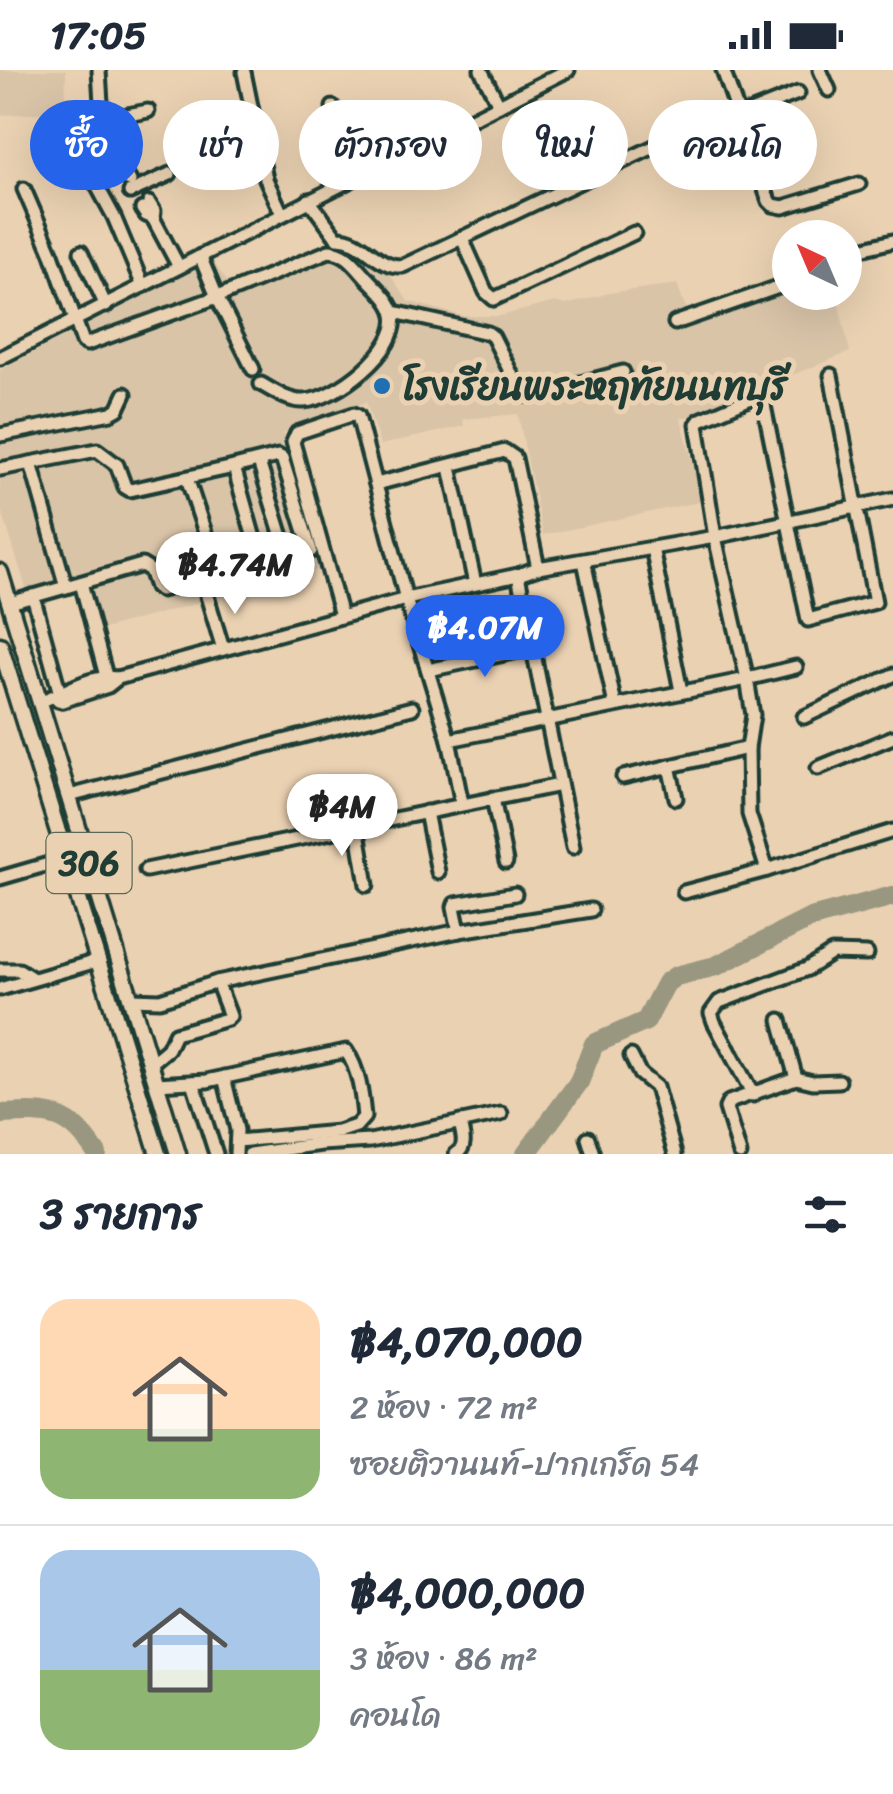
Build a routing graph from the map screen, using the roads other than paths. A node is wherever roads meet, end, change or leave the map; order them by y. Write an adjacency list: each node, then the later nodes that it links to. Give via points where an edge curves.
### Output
1 (100, 70): 9 (street)
2 (481, 70): 12 (street)
3 (568, 70): 12 (street)
4 (723, 70): 10 (street)
5 (820, 70): 7 (street)
6 (244, 72): 26 (street, via 266,178)
7 (829, 90)
8 (798, 93): 11 (street)
9 (101, 100)
10 (734, 100)
11 (780, 100)
12 (499, 104): 14 (street)
13 (148, 112): 15 (street)
14 (482, 112)
15 (143, 113)
16 (648, 150): 28 (street)
17 (163, 180): 24 (street)
18 (859, 184): 23 (street, via 783,207 773,206)
19 (24, 188): 39 (street)
20 (99, 190): 34 (street)
21 (135, 190): 24 (street)
22 (327, 190): 25 (street)
23 (765, 190)
24 (140, 198): 33 (street)
25 (308, 200): 26 (street); 28 (street, via 337,238 350,238 394,266)
26 (282, 214): 32 (street)
27 (634, 233): 28 (street, via 494,299)
28 (462, 238)
29 (892, 244): 30 (street)
30 (862, 250)
31 (81, 252): 37 (street)
32 (200, 256): 33 (street); 36 (street)
33 (178, 267): 34 (street)
34 (143, 286): 37 (street)
35 (772, 290): 40 (street)
36 (217, 297): 38 (street, via 337,251); 39 (street, via 89,343); 42 (street)
37 (106, 306): 39 (street)
38 (394, 312): 43 (street, via 488,332 524,395); 45 (street, via 386,343 349,384 302,402)
39 (76, 321): 41 (street)
40 (676, 323)
41 (0, 358)
42 (253, 369)
43 (623, 372)
44 (831, 375): 56 (street)
45 (261, 384)
46 (126, 394): 47 (street, via 111,414)
47 (0, 435)
48 (258, 462): 50 (street); 60 (street); 60 (street, via 283,460 311,551)
49 (30, 464): 52 (street); 53 (street, via 97,450 117,465 130,490); 69 (street)
50 (234, 467): 53 (street); 62 (street)
51 (450, 467): 54 (street); 63 (street, via 512,454); 68 (street)
52 (0, 469)
53 (187, 478): 65 (street)
54 (376, 484): 72 (street); 74 (street, via 356,414 294,436)
55 (893, 499): 56 (street)
56 (858, 507): 57 (street); 57 (street, via 875,602 808,620)
57 (787, 523): 58 (street); 58 (street, via 764,398 758,395 697,422)
58 (714, 537): 59 (street); 82 (street)
59 (652, 548): 61 (street); 83 (street)
60 (288, 556): 62 (street)
61 (584, 561): 63 (street); 85 (street)
62 (261, 563): 65 (street)
63 (538, 568): 66 (street)
64 (0, 572): 73 (main road, 306)
65 (219, 574): 67 (street, via 161,590 142,566)
66 (518, 575): 68 (street); 76 (street)
67 (81, 583): 69 (street); 81 (street)
68 (475, 584): 72 (street)
69 (66, 587): 70 (street)
70 (33, 596): 73 (street); 84 (street)
71 (207, 596): 77 (street)
72 (406, 599): 74 (street); 79 (street)
73 (10, 603): 84 (main road, 306)
74 (341, 616): 77 (street)
75 (0, 645): 105 (main road, 306)
76 (533, 648): 79 (street); 88 (street)
77 (223, 649): 81 (street)
78 (796, 667): 82 (street)
79 (428, 670): 90 (street)
80 (893, 676): 87 (street)
81 (112, 677): 84 (street)
82 (748, 679): 83 (street); 91 (street)
83 (681, 691): 85 (street)
84 (53, 698): 96 (main road, 306)
85 (615, 705): 88 (street)
86 (412, 708): 96 (street)
87 (804, 718)
88 (547, 719): 90 (street); 95 (street)
89 (893, 737): 93 (street)
90 (450, 740): 99 (street)
91 (748, 748): 92 (street); 108 (street, via 749,814)
92 (669, 766): 94 (street); 98 (street)
93 (818, 768)
94 (623, 777)
95 (560, 785): 97 (street); 103 (street)
96 (69, 796): 104 (main road, 306)
97 (493, 798): 99 (street); 106 (street)
98 (676, 798)
99 (462, 804): 100 (street)
100 (426, 812): 101 (street); 109 (street)
101 (357, 826): 107 (street); 111 (street)
102 (893, 831): 108 (street)
103 (573, 848)
104 (86, 854): 105 (main road); 122 (main road, 306)
105 (66, 859): 110 (street); 117 (main road, 306)
106 (506, 862)
107 (146, 870)
108 (767, 870): 112 (street)
109 (438, 872)
110 (0, 878)
111 (367, 886)
112 (684, 892)
113 (515, 894): 115 (street, via 456,904)
114 (591, 910): 115 (street)
115 (458, 931): 120 (street)
116 (867, 954): 131 (street, via 832,953 714,1007 714,1022)
117 (97, 960): 119 (street); 137 (main road, 306)
118 (0, 970): 119 (street)
119 (33, 979): 121 (street)
120 (217, 982): 122 (street, via 160,1000); 125 (street, via 229,1018 175,1034)
121 (0, 989)
122 (130, 999): 125 (main road, 306)
123 (780, 1020): 127 (street)
124 (631, 1056): 143 (street, via 656,1087)
125 (150, 1064): 130 (main road, 306)
126 (224, 1077): 129 (street); 135 (street); 135 (street, via 346,1051 362,1099 364,1117 345,1131)
127 (796, 1078): 128 (street); 131 (street)
128 (840, 1081)
129 (193, 1082): 130 (street); 139 (street)
130 (156, 1084): 138 (main road, 306)
131 (753, 1095): 144 (street, via 726,1104)
132 (501, 1114): 133 (street)
133 (460, 1122): 136 (street); 141 (street, via 464,1143)
134 (588, 1138): 142 (street)
135 (237, 1148)
136 (372, 1148): 140 (street, via 322,1144)
137 (158, 1154)
138 (178, 1154)
139 (216, 1154)
140 (250, 1154)
141 (456, 1154)
142 (593, 1154)
143 (675, 1154)
144 (740, 1154)

